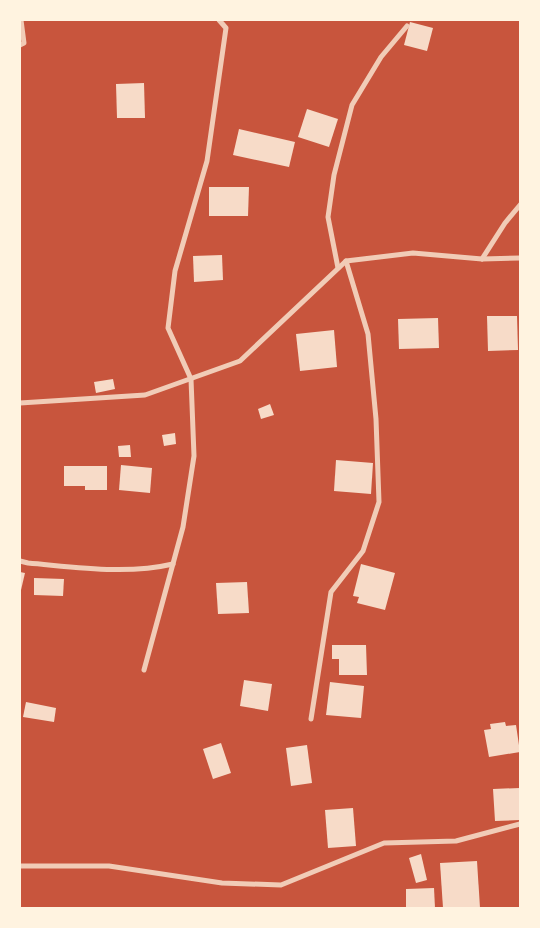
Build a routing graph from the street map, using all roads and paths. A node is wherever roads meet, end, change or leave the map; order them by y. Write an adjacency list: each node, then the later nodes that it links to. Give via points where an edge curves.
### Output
1 (21, 20): 4 (street, via 24,43)
2 (219, 20): 10 (street, via 226,28 207,161 175,271 168,328)
3 (407, 26): 9 (street, via 381,57 352,105 334,175 328,217)
4 (20, 45)
5 (520, 204): 7 (street)
6 (520, 258): 7 (street)
7 (482, 259): 8 (street, via 413,253)
8 (346, 261): 9 (street); 15 (street, via 368,334 380,502 363,551 331,592)
9 (338, 268): 10 (street, via 240,360)
10 (191, 379): 11 (street, via 145,395); 13 (street, via 194,456 183,527)
11 (20, 403)
12 (20, 561): 13 (street, via 92,568 152,569)
13 (173, 564): 14 (street)
14 (144, 670)
15 (311, 719)
16 (520, 824): 17 (street, via 456,841 384,843 281,885 222,882 109,866)
17 (20, 866)

